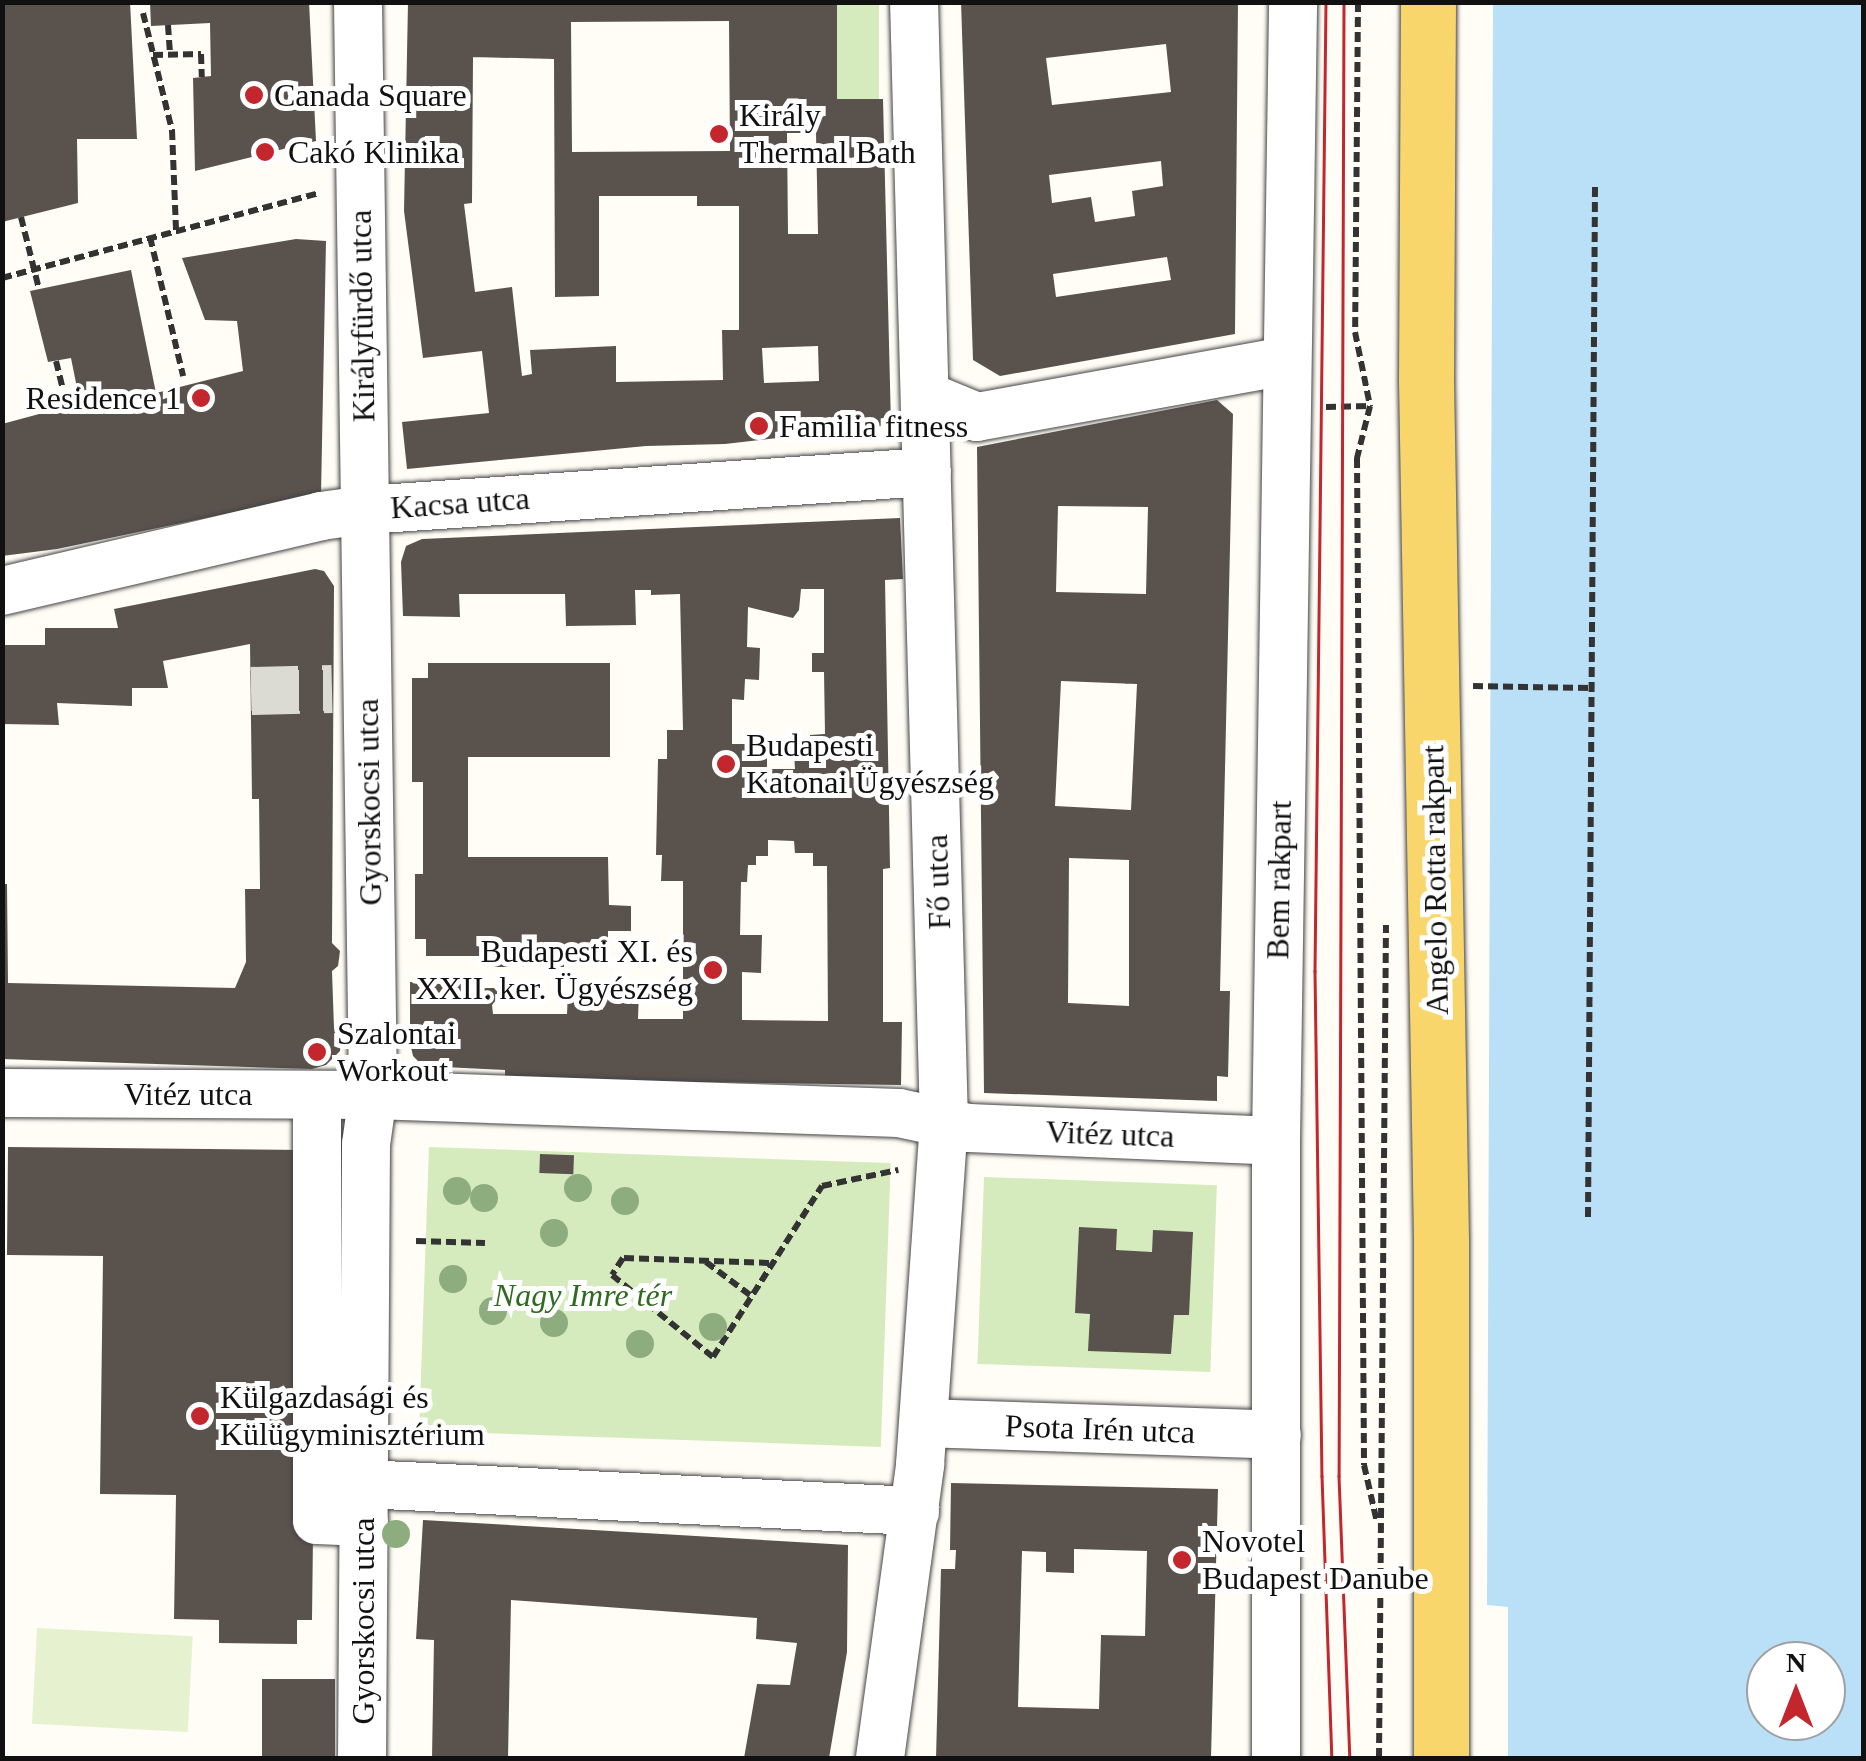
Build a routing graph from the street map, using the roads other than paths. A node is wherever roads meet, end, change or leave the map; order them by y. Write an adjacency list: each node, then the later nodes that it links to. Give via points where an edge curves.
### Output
1 (358, 2): 8 (street, Királyfürdő utca)
2 (914, 2): 6 (street, Fő utca)
3 (1293, 2): 5 (street, Bem rakpart)
4 (1428, 2): 22 (main road, Angelo Rotta rakpart)
5 (1285, 361): 6 (street, via 976,417); 14 (street, Bem rakpart)
6 (926, 396): 7 (street, Fő utca)
7 (927, 472): 8 (street, Kacsa utca); 13 (street, Fő utca)
8 (365, 510): 9 (street, Kacsa utca); 12 (street, Gyorskocsi utca, via 350,689)
9 (2, 591)
10 (2, 1093): 11 (street, Vitéz utca)
11 (317, 1095): 12 (street, Vitéz utca); 17 (street, via 308,1520)
12 (374, 1095): 13 (street, via 900,1113); 17 (street, via 366,1144)
13 (944, 1123): 14 (street, Vitéz utca); 15 (street, Fő utca)
14 (1276, 1142): 16 (street, Bem rakpart)
15 (924, 1423): 16 (street, Psota Irén utca); 18 (street, Fő utca)
16 (1276, 1435): 21 (street, Bem rakpart)
17 (364, 1503): 18 (street); 19 (street, Gyorskocsi utca)
18 (915, 1511): 20 (street, Fő utca)
19 (362, 1758)
20 (880, 1758)
21 (1276, 1758)
22 (1441, 1758)

